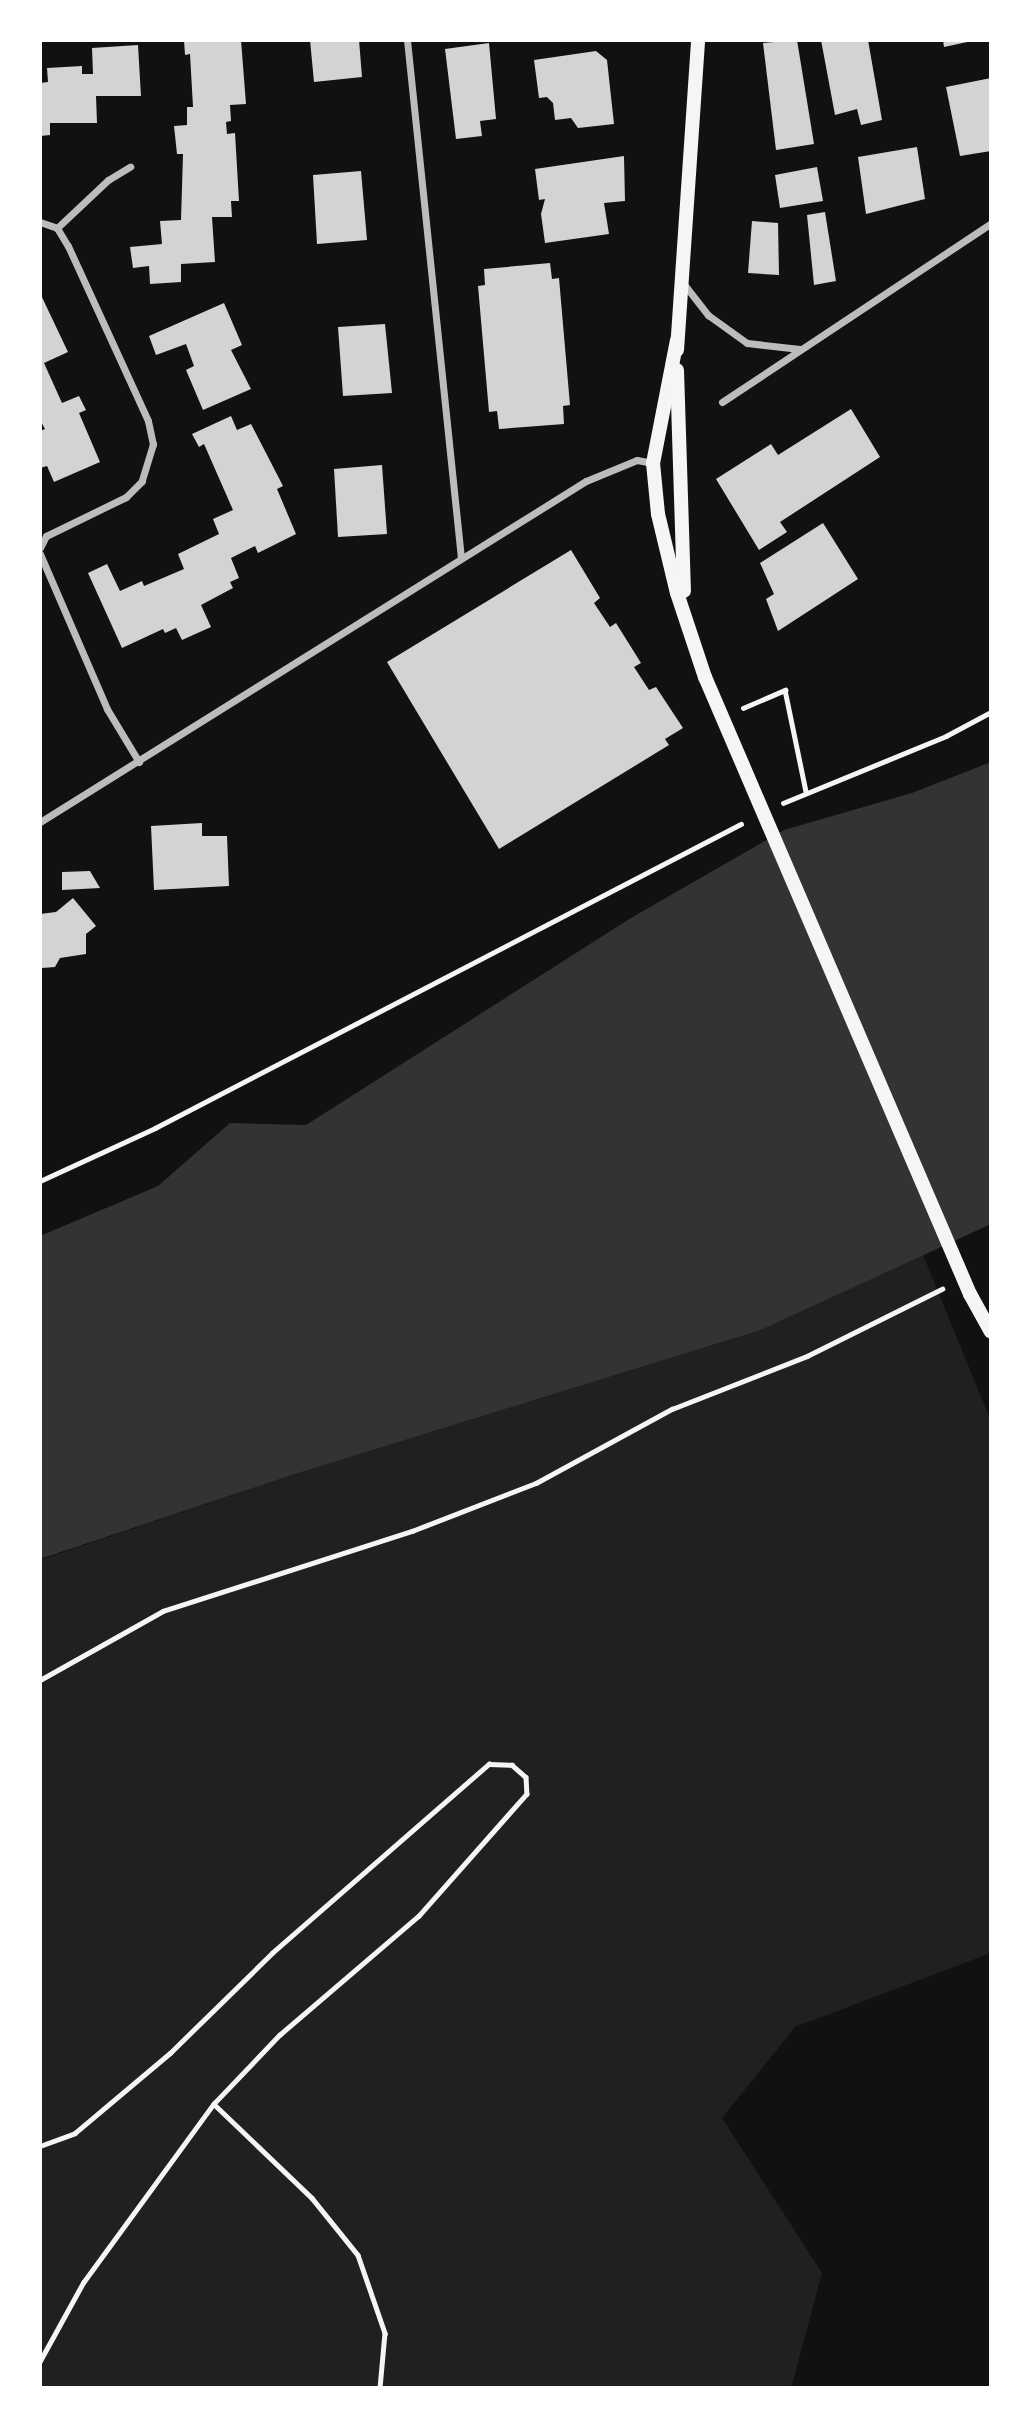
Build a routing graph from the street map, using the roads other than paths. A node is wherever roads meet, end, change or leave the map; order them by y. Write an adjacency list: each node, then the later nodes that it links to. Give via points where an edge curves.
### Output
1 (407, 40): 14 (street)
2 (698, 40): 7 (main road)
3 (130, 166): 6 (street, via 108,180)
4 (40, 222): 6 (street)
5 (991, 223): 9 (street)
6 (57, 228): 12 (street, via 148,421 153,444 142,481 126,497 46,536)
7 (680, 279): 8 (main road); 9 (street, via 708,315 747,343)
8 (677, 340): 11 (main road); 15 (main road, via 683,586)
9 (800, 349): 10 (street)
10 (722, 402)
11 (653, 463): 14 (street, via 637,460 586,481); 15 (main road, via 658,514)
12 (40, 548)
13 (40, 554): 16 (street, via 107,709)
14 (461, 558): 16 (street)
15 (705, 677): 18 (main road, via 970,1294)
16 (139, 762): 17 (street)
17 (40, 822)
18 (991, 1332)

